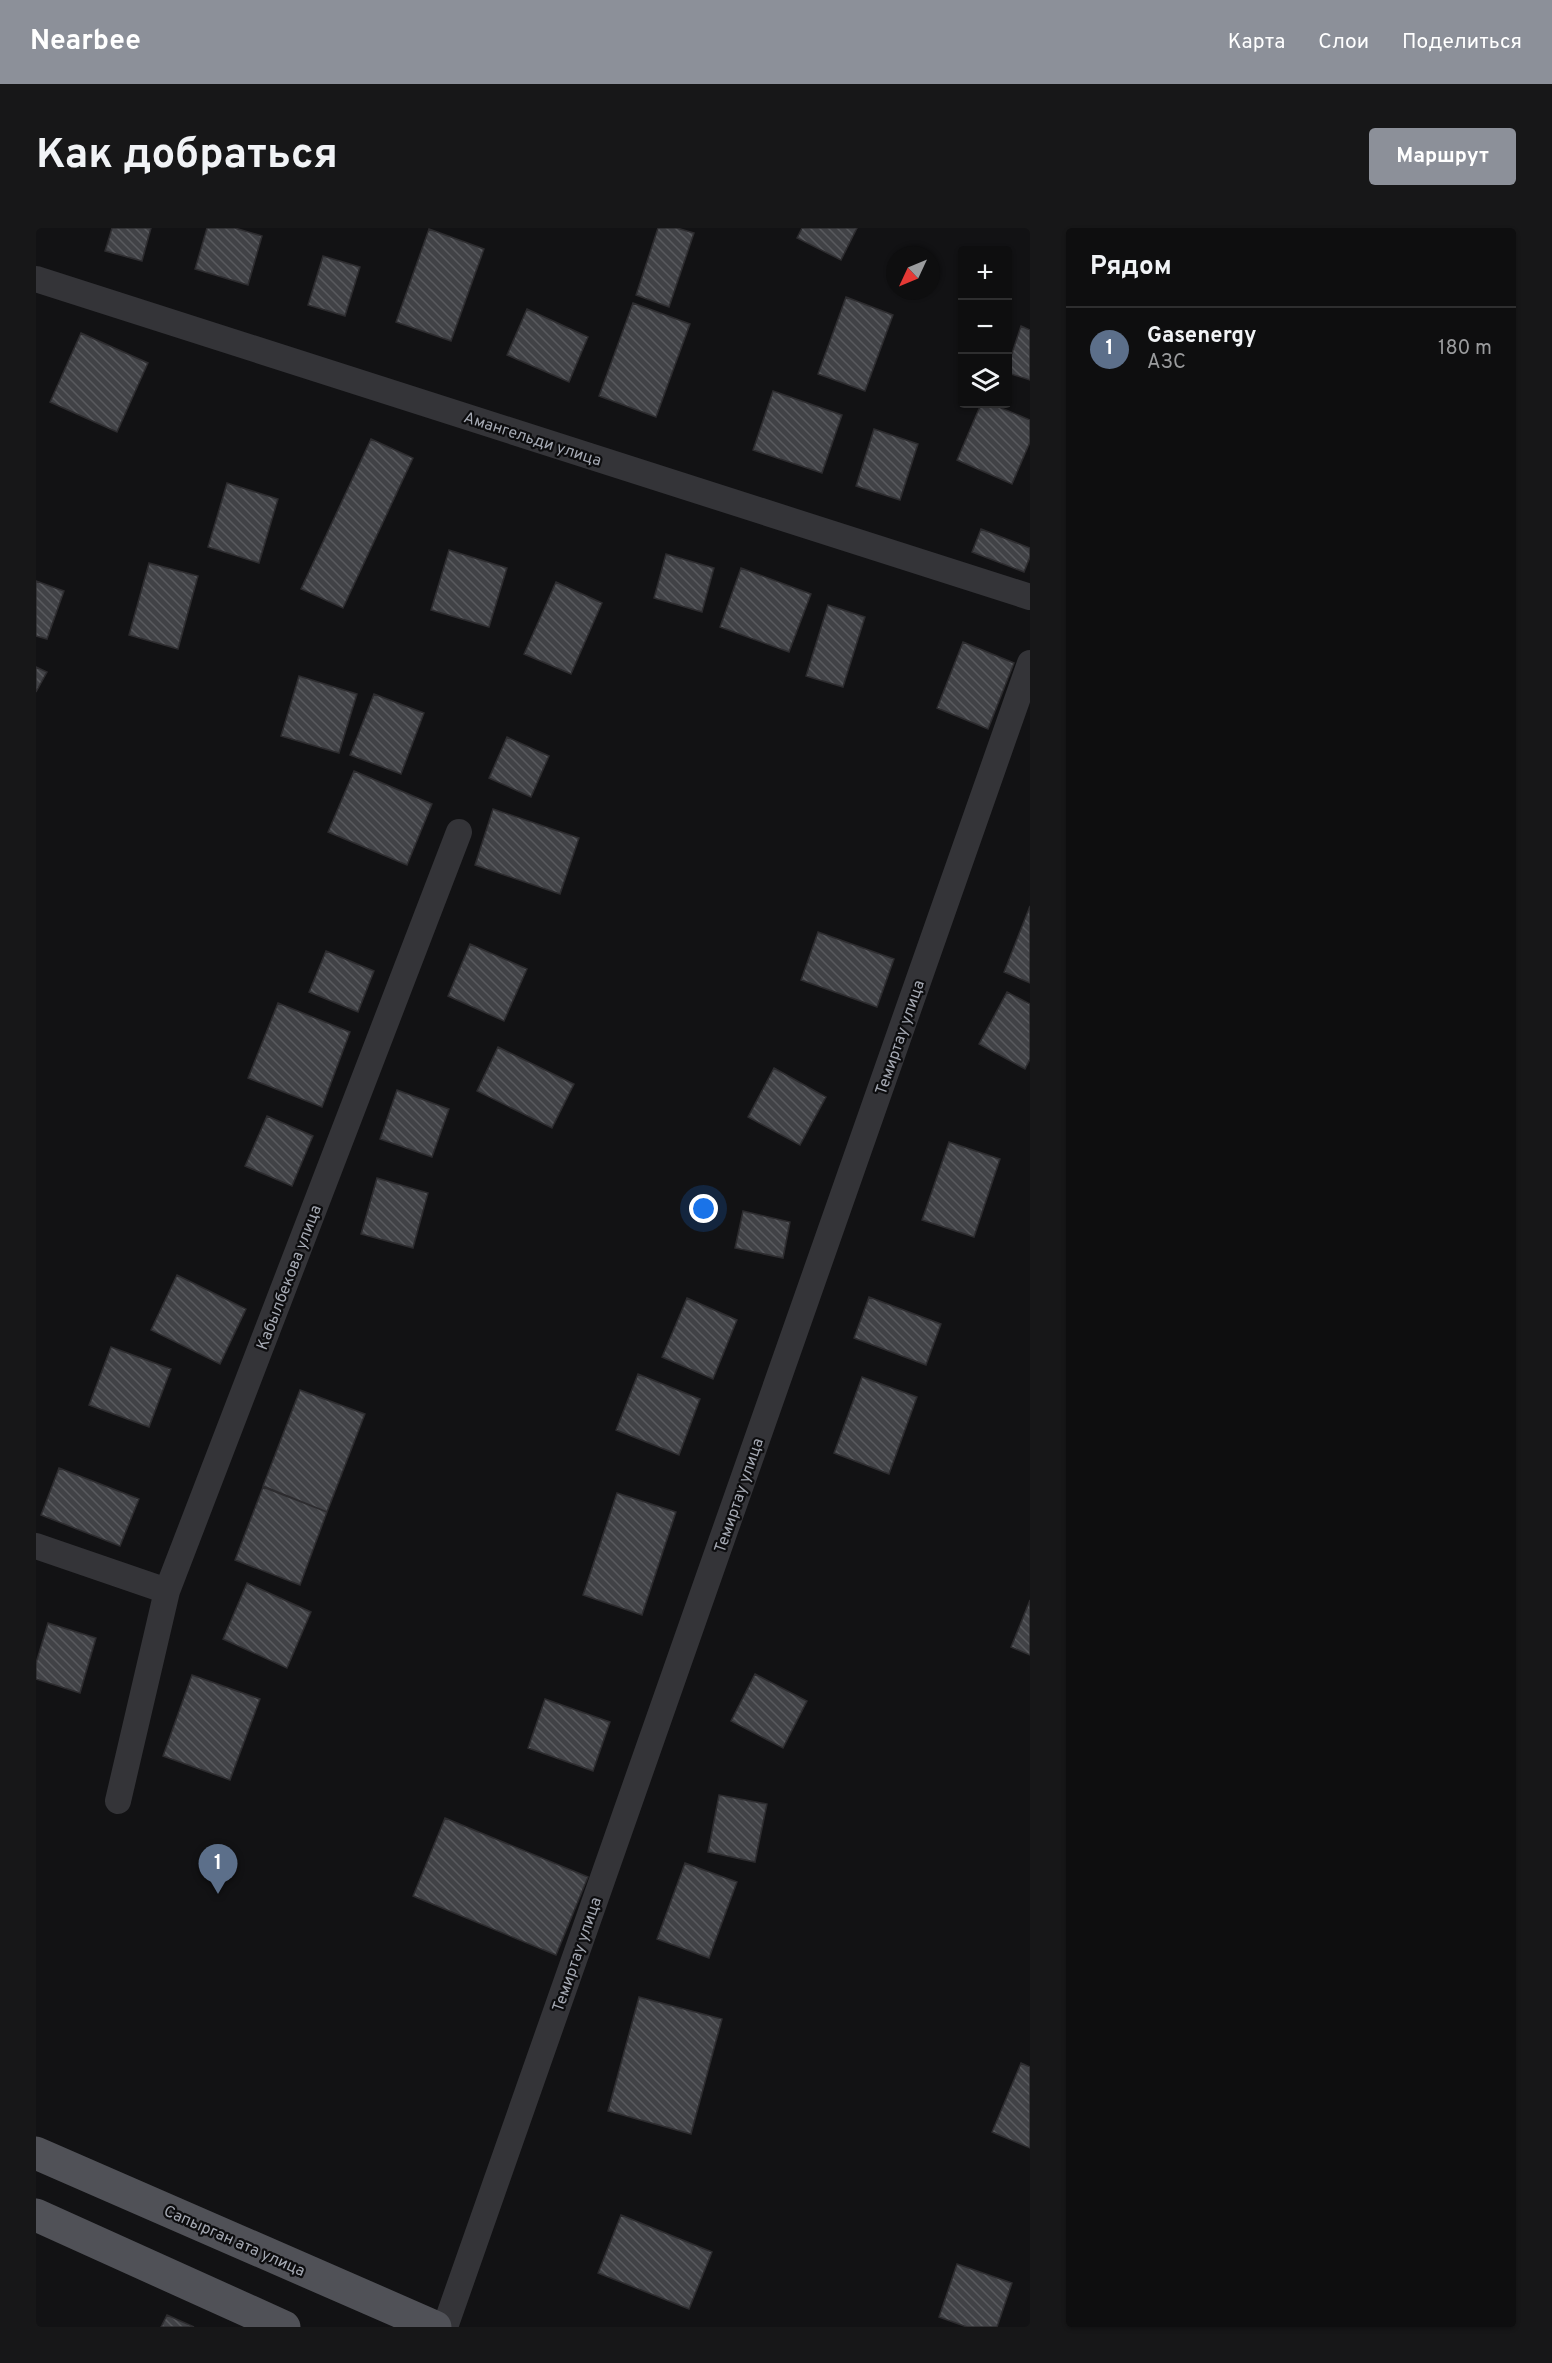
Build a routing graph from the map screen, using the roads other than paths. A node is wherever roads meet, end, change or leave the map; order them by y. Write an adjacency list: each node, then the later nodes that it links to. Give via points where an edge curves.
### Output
1 (36, 279): 2 (street, Амангельди улица)
2 (1030, 597)
3 (1030, 663): 12 (street, Темиртау улица)
4 (459, 832): 6 (street, Кабылбекова улица)
5 (36, 1546): 6 (street)
6 (167, 1591): 7 (street, Кабылбекова улица)
7 (118, 1801)
8 (36, 2153): 11 (main road, Сапырган ата улица)
9 (36, 2215): 10 (main road)
10 (284, 2327)
11 (435, 2327)
12 (445, 2327)

